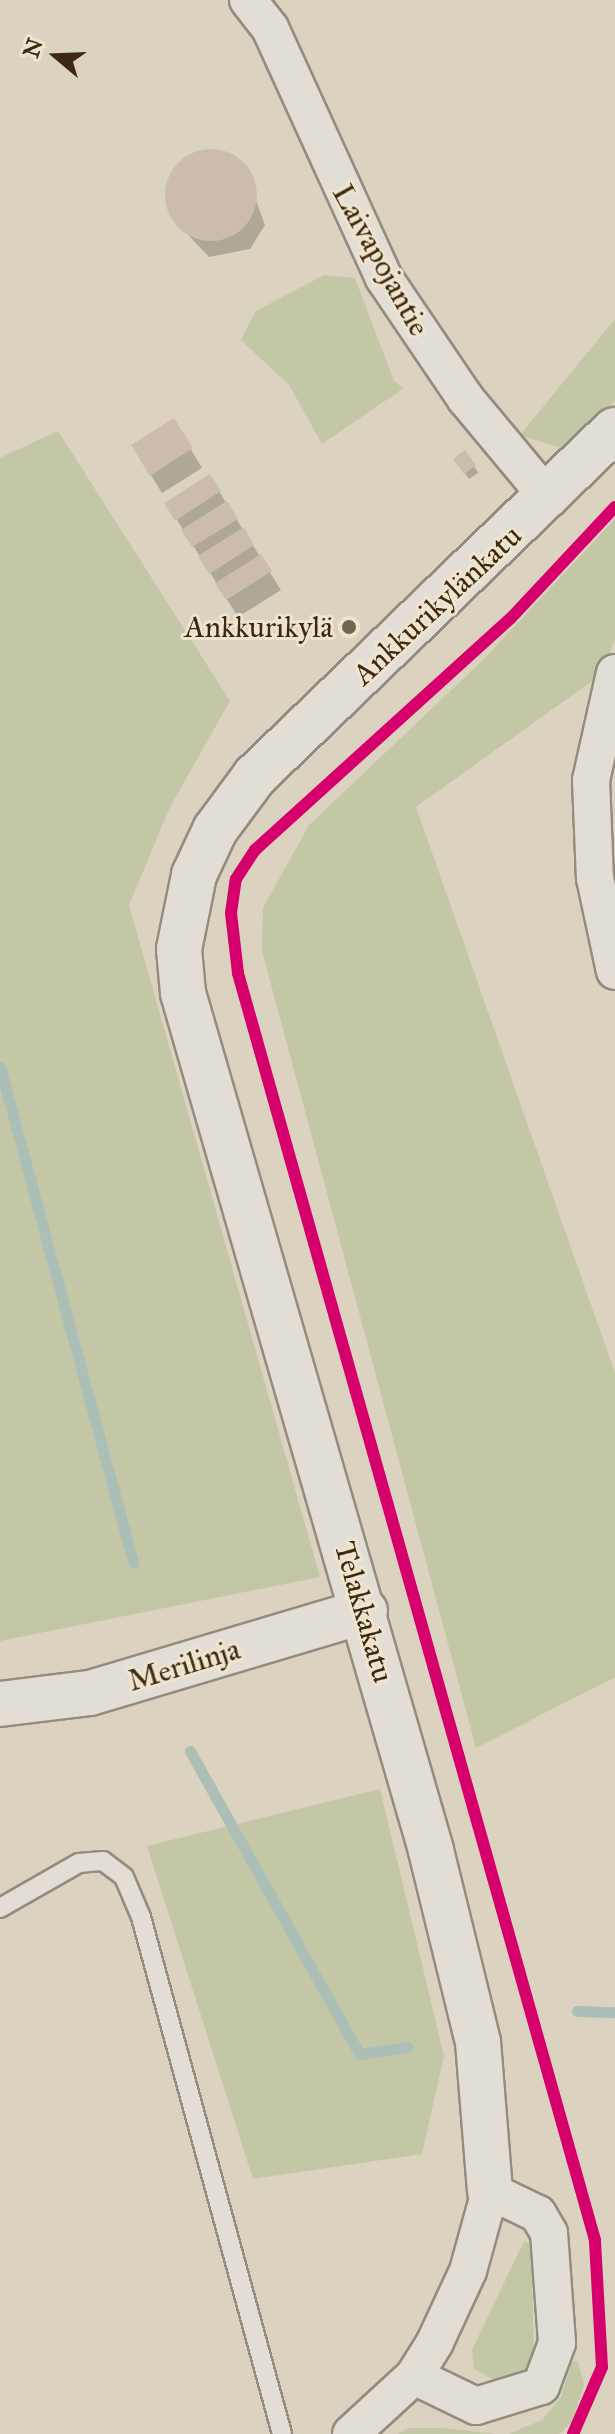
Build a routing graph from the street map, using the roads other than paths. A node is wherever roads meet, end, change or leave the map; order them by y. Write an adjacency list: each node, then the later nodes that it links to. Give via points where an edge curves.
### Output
1 (248, 0): 3 (street, Laivapojantie, via 270,28 384,278 466,399)
2 (615, 430): 3 (street, Ankkurikylänkatu)
3 (549, 499): 5 (street, Ankkurikylänkatu)
4 (615, 673): 6 (street, via 591,780 595,878)
5 (255, 776): 7 (street, Telakkakatu, via 215,830 194,875 181,924 183,993)
6 (615, 971)
7 (365, 1611): 8 (street, Merilinja, via 90,1693); 10 (street, Telakkakatu, via 478,2042)
8 (0, 1704)
9 (0, 1908): 12 (lane, via 79,1863 103,1861 124,1877 141,1917)
10 (490, 2191): 11 (street, Telakkakatu, via 468,2271); 11 (street, via 538,2214 549,2233 557,2343 551,2371 522,2397 476,2406)
11 (414, 2376): 13 (street, Telakkakatu)
12 (282, 2434)
13 (351, 2434)

